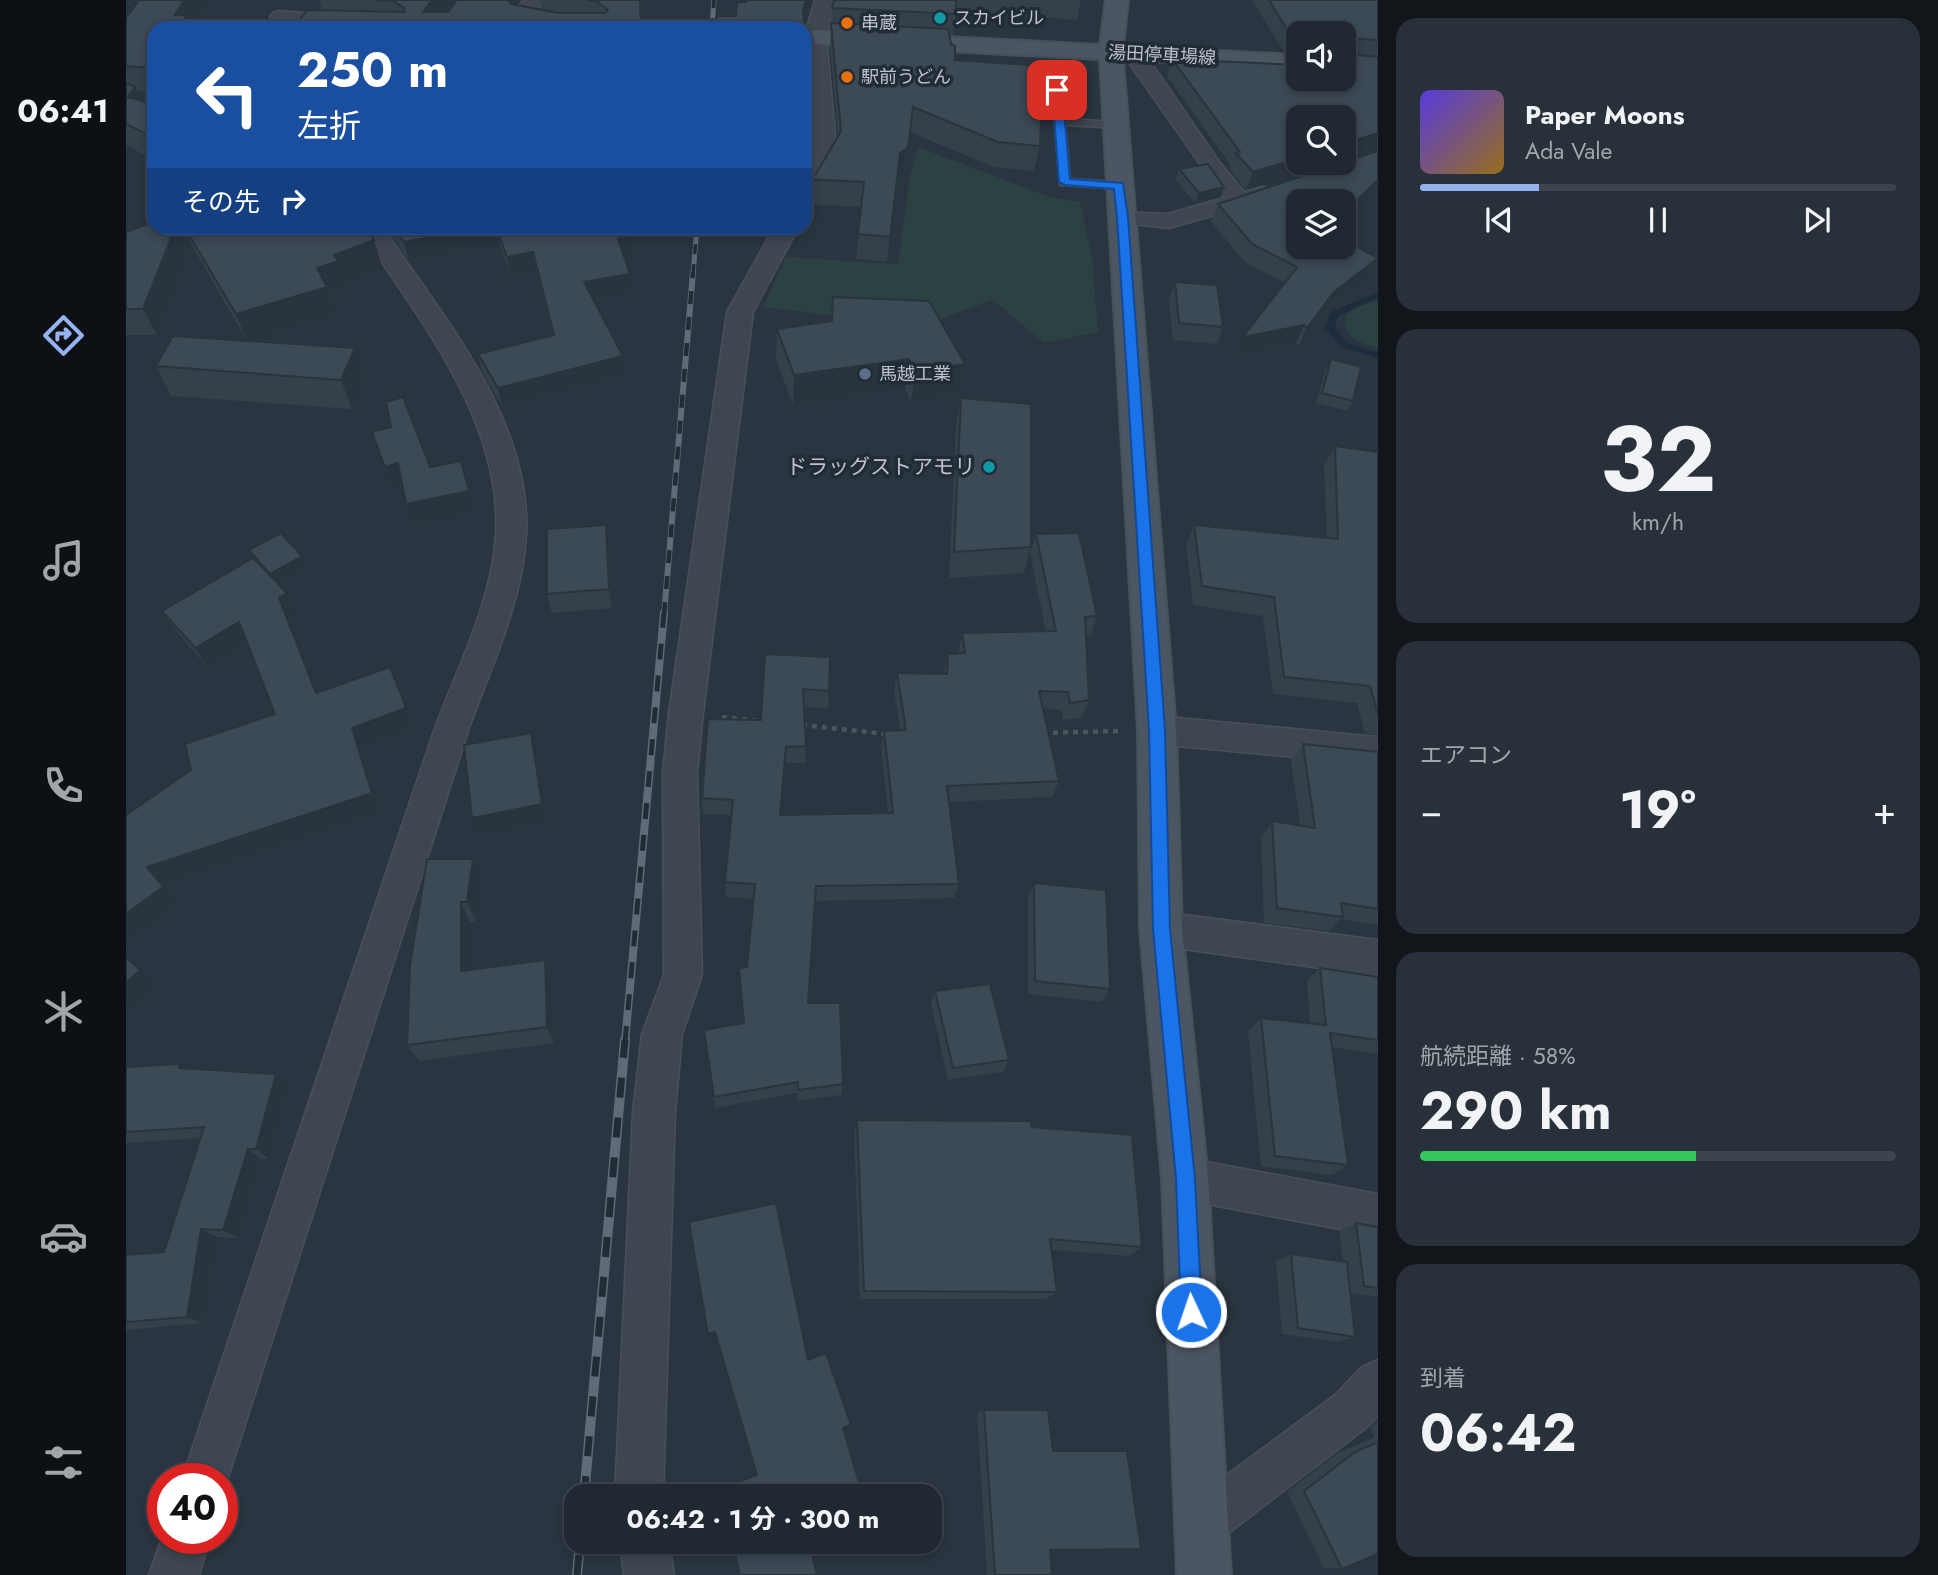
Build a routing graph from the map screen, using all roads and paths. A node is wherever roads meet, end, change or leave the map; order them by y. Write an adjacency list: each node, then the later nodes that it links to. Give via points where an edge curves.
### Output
1 (535, 0): 6 (street, via 521,15)
2 (825, 0): 7 (street)
3 (1117, 0): 8 (street)
4 (283, 15): 5 (street)
5 (342, 21)
6 (556, 21)
7 (815, 37): 8 (street, 湯田停車場線, via 951,49); 13 (street, via 825,156)
8 (1122, 53): 9 (street, 湯田停車場線); 12 (street); 16 (street)
9 (1286, 61)
10 (1005, 70): 11 (lane, via 1043,72 1057,90)
11 (1060, 121): 12 (lane); 15 (lane, via 1065,182)
12 (1116, 125): 15 (street)
13 (812, 180)
14 (1288, 185): 16 (street)
15 (1119, 186): 17 (street)
16 (1240, 202): 17 (street, via 1169,221)
17 (1123, 217): 23 (street)
18 (375, 235): 32 (street, via 482,403 500,447 511,534 495,608)
19 (782, 235): 20 (street, via 740,312)
20 (687, 713): 21 (path); 33 (street, via 680,773 683,975 662,1034 654,1112)
21 (766, 721)
22 (792, 724): 25 (path)
23 (1157, 730): 24 (path); 26 (street); 27 (street)
24 (1034, 733)
25 (898, 736)
26 (1378, 751)
27 (1161, 929): 28 (street); 29 (street)
28 (1378, 958)
29 (1185, 1179): 30 (street); 34 (street)
30 (1378, 1215)
31 (1378, 1383): 34 (street, via 1351,1411)
32 (211, 1463)
33 (639, 1484)
34 (1201, 1524): 39 (street)
35 (181, 1554): 37 (street)
36 (646, 1554): 38 (street)
37 (174, 1575)
38 (649, 1575)
39 (1204, 1575)

